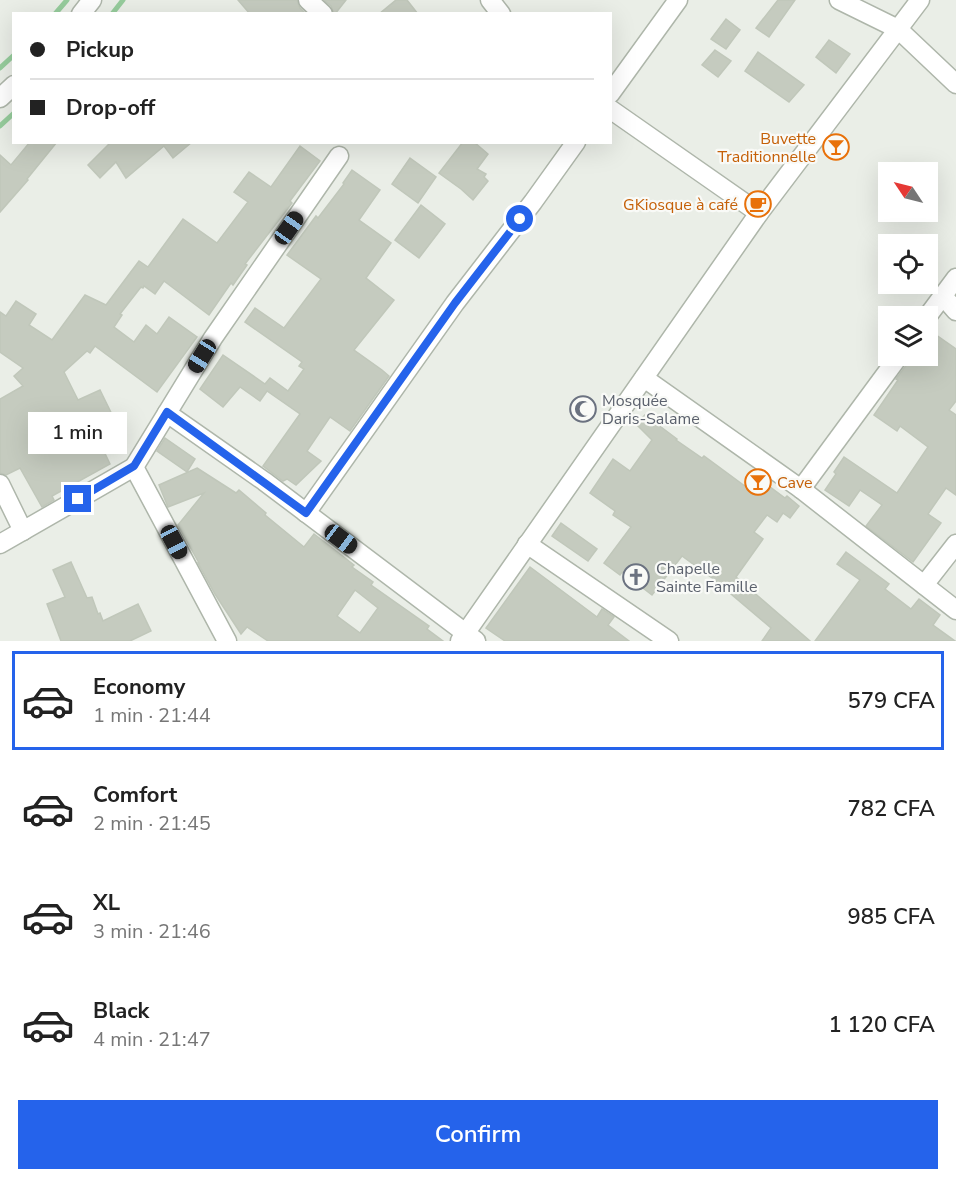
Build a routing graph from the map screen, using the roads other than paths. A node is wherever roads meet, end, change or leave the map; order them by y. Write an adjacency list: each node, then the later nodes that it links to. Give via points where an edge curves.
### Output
1 (92, 0): 7 (street)
2 (308, 0): 8 (street)
3 (490, 0): 9 (street)
4 (678, 0): 13 (street)
5 (839, 0): 10 (street)
6 (920, 0): 10 (street)
7 (83, 12)
8 (321, 12)
9 (499, 12)
10 (898, 29): 11 (street); 18 (street)
11 (956, 84)
12 (12, 86): 14 (street)
13 (612, 91)
14 (0, 98)
15 (612, 110): 18 (street)
16 (575, 144): 29 (street, via 455,303)
17 (339, 156): 25 (street, via 213,338)
18 (759, 213): 24 (street)
19 (956, 278): 20 (street)
20 (943, 296): 21 (street); 22 (street)
21 (935, 306)
22 (956, 311)
23 (892, 366): 28 (street)
24 (644, 378): 28 (street); 32 (street)
25 (167, 412): 26 (street); 29 (street)
26 (134, 466): 30 (street); 37 (street)
27 (0, 484): 30 (street)
28 (801, 489): 34 (street)
29 (306, 513): 36 (street)
30 (23, 531): 31 (street)
31 (0, 544)
32 (527, 544): 36 (street); 38 (street)
33 (956, 544): 34 (street)
34 (924, 585): 35 (street)
35 (956, 610)
36 (467, 638)
37 (226, 641)
38 (669, 641)

